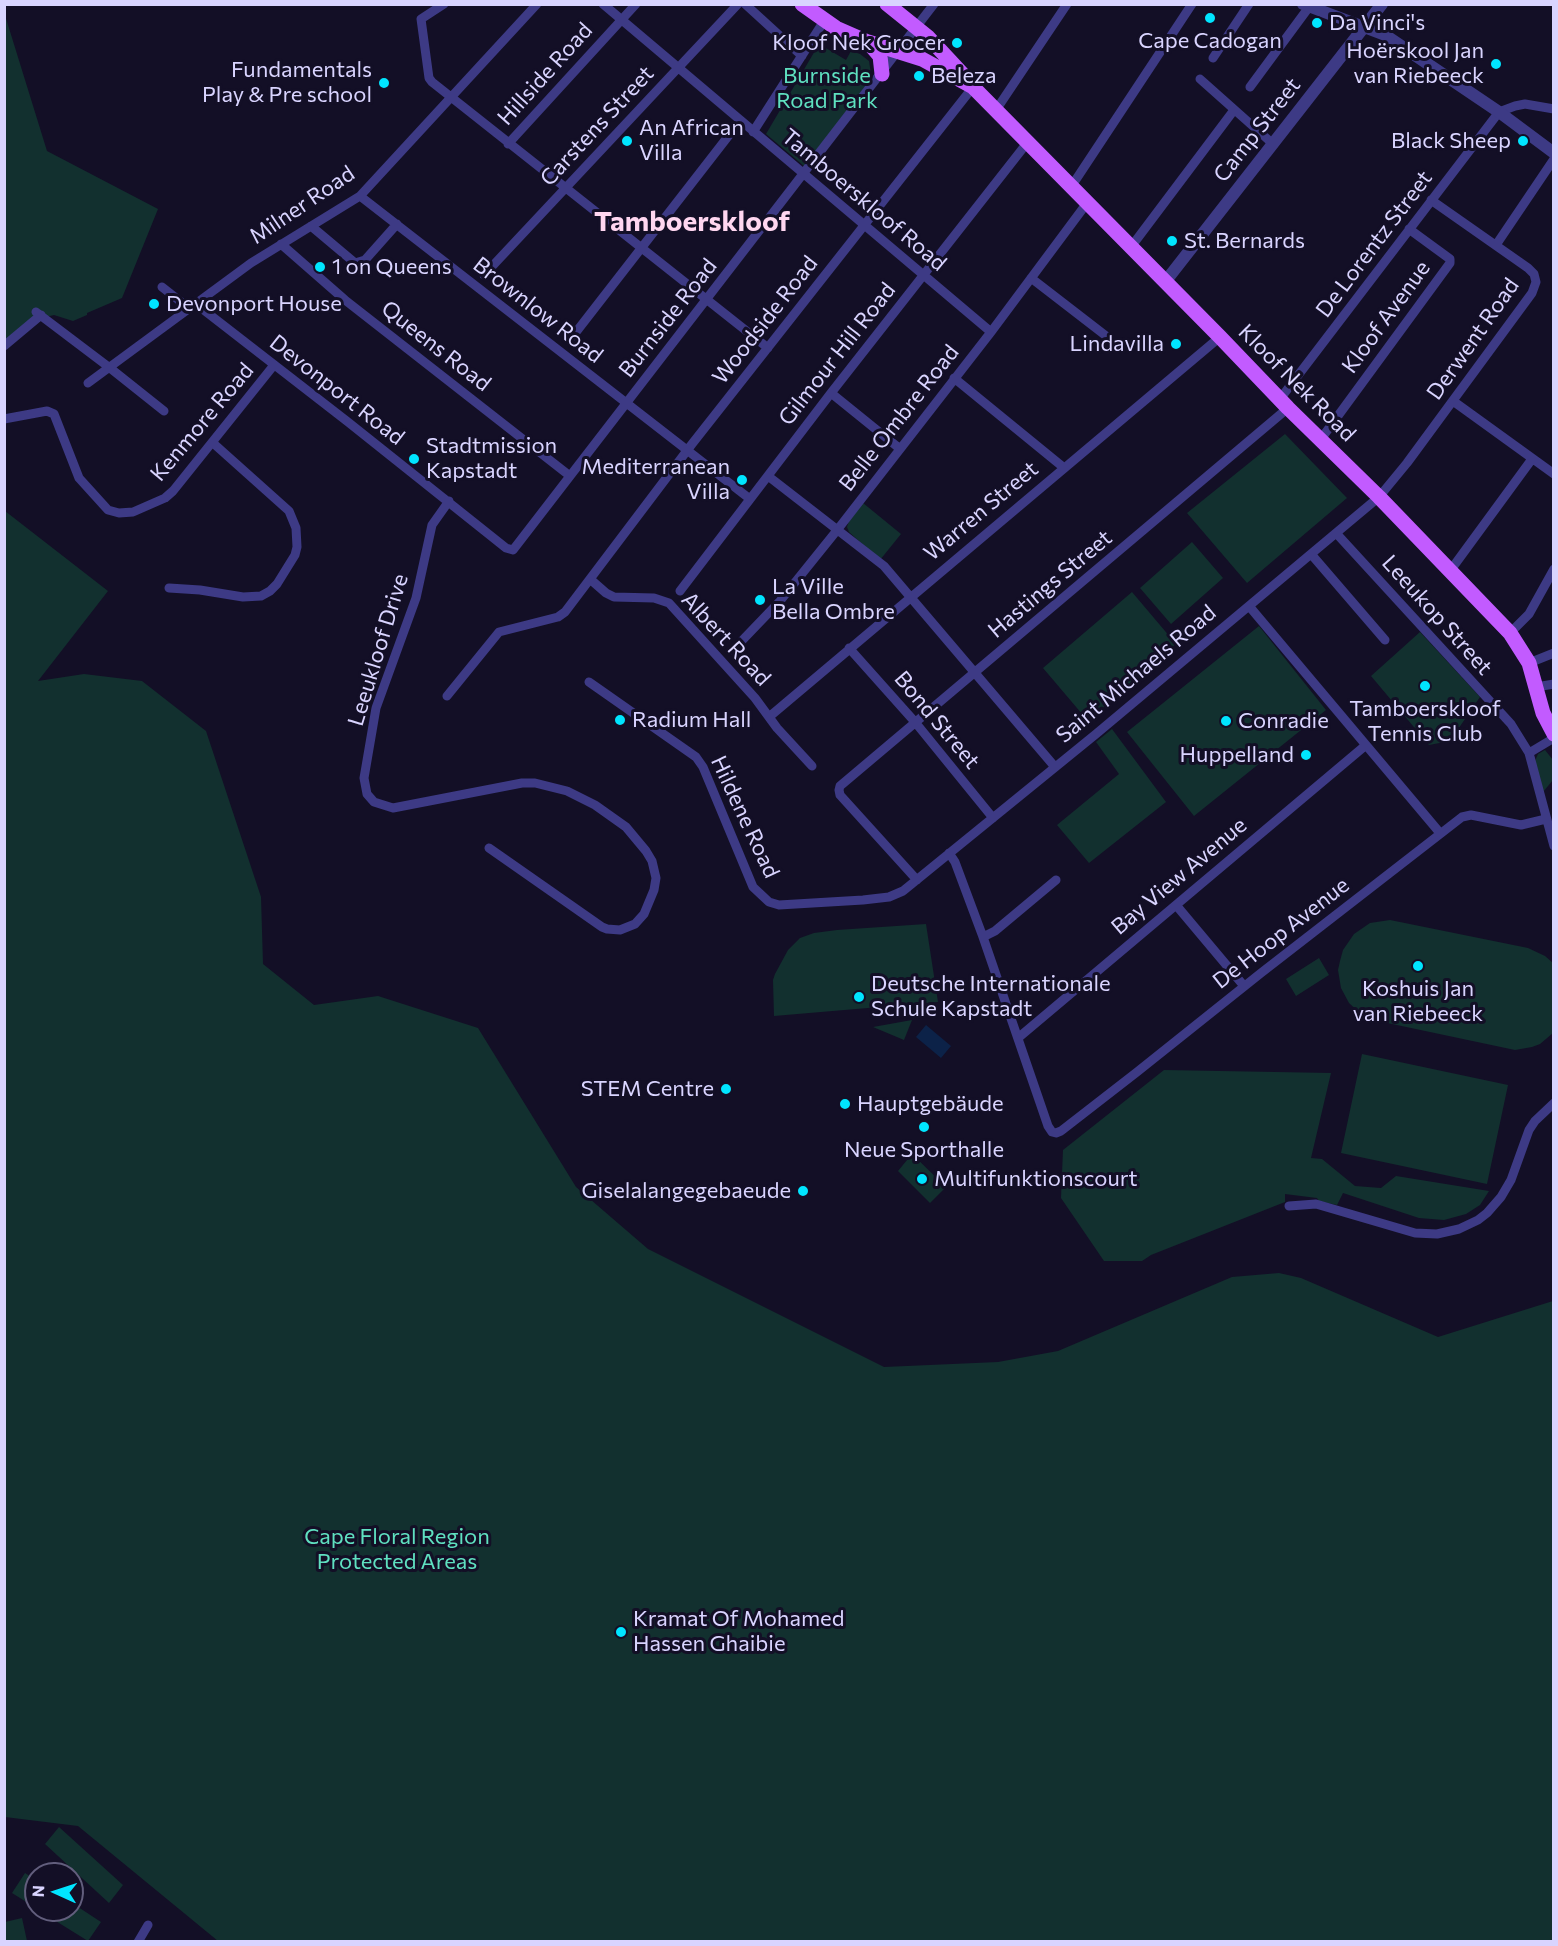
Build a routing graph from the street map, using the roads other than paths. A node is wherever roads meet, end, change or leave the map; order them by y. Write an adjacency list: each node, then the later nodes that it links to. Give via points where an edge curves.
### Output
1 (444, 4): 29 (street, via 421,19 429,78)
2 (537, 4): 29 (street, Milner Road)
3 (603, 4): 15 (street, Tamboerskloof Road)
4 (636, 4): 15 (street, Hillside Road)
5 (738, 4): 23 (street, Carstens Street)
6 (745, 4): 21 (street)
7 (802, 4): 16 (main road)
8 (887, 4): 18 (main road)
9 (934, 4): 18 (street)
10 (1067, 4): 31 (street)
11 (1192, 4): 42 (street)
12 (1249, 4): 22 (street)
13 (1382, 4): 17 (street, Camp Street)
14 (1306, 6): 17 (street); 28 (street)
15 (622, 20): 23 (street, Tamboerskloof Road); 37 (street, Hillside Road)
16 (824, 21): 19 (main road); 21 (street)
17 (1365, 27): 33 (street, via 1385,35); 38 (street, Camp Street)
18 (916, 28): 20 (street); 24 (main road, via 922,44); 27 (main road)
19 (868, 42): 20 (main road); 25 (main road, via 880,56)
20 (899, 51): 24 (main road); 25 (street, Burnside Road)
21 (802, 56): 35 (street)
22 (1213, 58)
23 (678, 68): 34 (street, Tamboerskloof Road); 43 (street, Carstens Street)
24 (945, 71): 27 (main road)
25 (882, 74): 41 (street, Burnside Road)
26 (1200, 80): 32 (street)
27 (973, 87): 31 (main road, Kloof Nek Road); 48 (street, Woodside Road)
28 (1250, 87)
29 (451, 99): 37 (street); 44 (street, Milner Road)
30 (1554, 109): 33 (street, via 1525,105)
31 (996, 110): 36 (main road, Kloof Nek Road)
32 (1234, 111): 38 (street); 53 (street)
33 (1499, 112): 39 (street); 45 (street, De Lorentz Street)
34 (740, 121): 35 (street, Tamboerskloof Road); 54 (street)
35 (753, 132): 41 (street, Tamboerskloof Road)
36 (1028, 143): 42 (main road, Kloof Nek Road); 56 (street, Gilmour Hill Road)
37 (508, 144): 43 (street)
38 (1273, 144): 58 (street, Camp Street)
39 (1554, 153)
40 (1554, 159): 52 (street)
41 (804, 174): 48 (street, Tamboerskloof Road); 60 (street, Burnside Road)
42 (1071, 187): 46 (main road, Kloof Nek Road)
43 (566, 188): 54 (street); 55 (street, Carstens Street)
44 (360, 196): 47 (street, Brownlow Road); 49 (street, Milner Road)
45 (1431, 200): 50 (street, De Lorentz Street); 52 (street, Derwent Road)
46 (1087, 203): 53 (main road, Kloof Nek Road); 57 (street, Belle Ombre Road)
47 (397, 224): 49 (street, via 364,260 355,263); 74 (street, Brownlow Road)
48 (864, 224): 56 (street, Tamboerskloof Road); 67 (street, Woodside Road)
49 (311, 226): 51 (street, Milner Road)
50 (1409, 229): 75 (street, De Lorentz Street); 78 (street, Kloof Avenue, via 1450,259 1450,263)
51 (281, 244): 61 (street, Milner Road); 85 (street, Queens Road, via 345,300)
52 (1496, 246): 73 (street, Derwent Road, via 1533,271 1536,285)
53 (1131, 247): 58 (main road, Kloof Nek Road)
54 (641, 249): 60 (street); 63 (street)
55 (484, 275)
56 (924, 275): 62 (street, Tamboerskloof Road); 72 (street, Gilmour Hill Road)
57 (1031, 278): 62 (street, Belle Ombre Road); 65 (street)
58 (1165, 282): 64 (main road, Kloof Nek Road)
59 (162, 287): 61 (street, Devonport Road)
60 (707, 300): 67 (street); 74 (street, Burnside Road)
61 (193, 307): 68 (street, Devonport Road); 69 (street, Milner Road)
62 (991, 332): 70 (street, Belle Ombre Road)
63 (573, 336)
64 (1220, 337): 75 (main road, Kloof Nek Road); 83 (street, Warren Street)
65 (1110, 339)
66 (4, 346): 69 (street, via 38,313)
67 (768, 348): 81 (street, Woodside Road)
68 (274, 365): 79 (street, Kenmore Road); 89 (street, Devonport Road)
69 (110, 368): 71 (street, Milner Road); 76 (street)
70 (954, 378): 80 (street, Belle Ombre Road); 83 (street)
71 (88, 384)
72 (831, 393): 80 (street); 86 (street, Gilmour Hill Road)
73 (1453, 401): 82 (street); 87 (street, Derwent Road)
74 (626, 404): 81 (street, Brownlow Road); 85 (street, Burnside Road)
75 (1284, 404): 78 (main road, Kloof Nek Road); 107 (street, Hastings Street)
76 (164, 411)
77 (4, 419): 79 (street, Kenmore Road, via 47,411 54,414 79,478 103,506 119,513 133,512 169,496)
78 (1321, 439): 87 (main road, Kloof Nek Road)
79 (213, 443): 97 (street, via 289,511 296,528 295,555 277,584 261,596)
80 (899, 448): 90 (street, Belle Ombre Road)
81 (688, 452): 88 (street, Brownlow Road); 96 (street, Woodside Road)
82 (1532, 459): 84 (street); 95 (street)
83 (1064, 467): 99 (street, Warren Street)
84 (1554, 474)
85 (570, 476): 92 (street, Burnside Road)
86 (768, 476): 88 (street, Gilmour Hill Road); 90 (street)
87 (1379, 497): 91 (street, Saint Michaels Road); 95 (main road, Kloof Nek Road)
88 (750, 499): 98 (street, Gilmour Hill Road)
89 (449, 501): 92 (street, Devonport Road); 123 (street, Leeukloof Drive, via 432,525 416,598 376,708 364,778 367,794 374,802 393,808 522,783 567,791 626,827 652,861 654,891 635,924 620,930 607,929)
90 (838, 529): 99 (street, via 884,566); 104 (street, Belle Ombre Road, via 780,601)
91 (1336, 533): 93 (street, Saint Michaels Road); 116 (street, Leeukop Street, via 1514,727)
92 (511, 550)
93 (1311, 554): 100 (street, Saint Michaels Road); 102 (street)
94 (1554, 569): 101 (street, via 1529,614)
95 (1450, 571): 101 (main road, Kloof Nek Road)
96 (590, 579): 111 (street, Woodside Road, via 561,616 499,632); 112 (street, Albert Road, via 614,597 654,598 669,603)
97 (169, 588)
98 (680, 591)
99 (910, 596): 103 (street, Warren Street); 107 (street)
100 (1249, 606): 115 (street); 118 (street, Saint Michaels Road)
101 (1510, 633): 106 (main road, Kloof Nek Road)
102 (1385, 640)
103 (849, 648): 112 (street, Warren Street); 113 (street, Bond Street)
104 (732, 650)
105 (1554, 653): 106 (street)
106 (1529, 663): 110 (main road, Kloof Nek Road)
107 (974, 673): 113 (street, Hastings Street); 118 (street)
108 (589, 682): 125 (street, Hildene Road, via 696,757 753,887 769,902 779,905 889,897)
109 (1554, 684): 110 (street)
110 (1536, 687): 114 (main road, Kloof Nek Road)
111 (447, 696)
112 (769, 717): 117 (street, Albert Road)
113 (915, 722): 119 (street, Bond Street); 125 (street, Hastings Street, via 839,790)
114 (1554, 736): 116 (street)
115 (1366, 745): 121 (street); 127 (street, Bay View Avenue)
116 (1529, 753): 120 (street, Leeukop Street)
117 (812, 766)
118 (1055, 767): 119 (street, Saint Michaels Road)
119 (993, 818): 124 (street, Saint Michaels Road)
120 (1546, 819): 121 (street, De Hoop Avenue, via 1521,825 1468,814); 122 (street, Leeukop Street)
121 (1440, 833): 129 (street, De Hoop Avenue)
122 (1554, 846)
123 (489, 848)
124 (949, 853): 125 (street, Saint Michaels Road); 128 (street)
125 (917, 880)
126 (1056, 880): 128 (street)
127 (1176, 905): 129 (street); 130 (street, Bay View Avenue)
128 (983, 937): 130 (street)
129 (1244, 986): 130 (street, De Hoop Avenue, via 1056,1133 1048,1126)
130 (1018, 1038)
131 (1554, 1103): 132 (street, via 1529,1130 1502,1197 1487,1213 1459,1230 1415,1233 1316,1204)
132 (1289, 1206)
133 (148, 1925): 134 (street)
134 (138, 1941)

